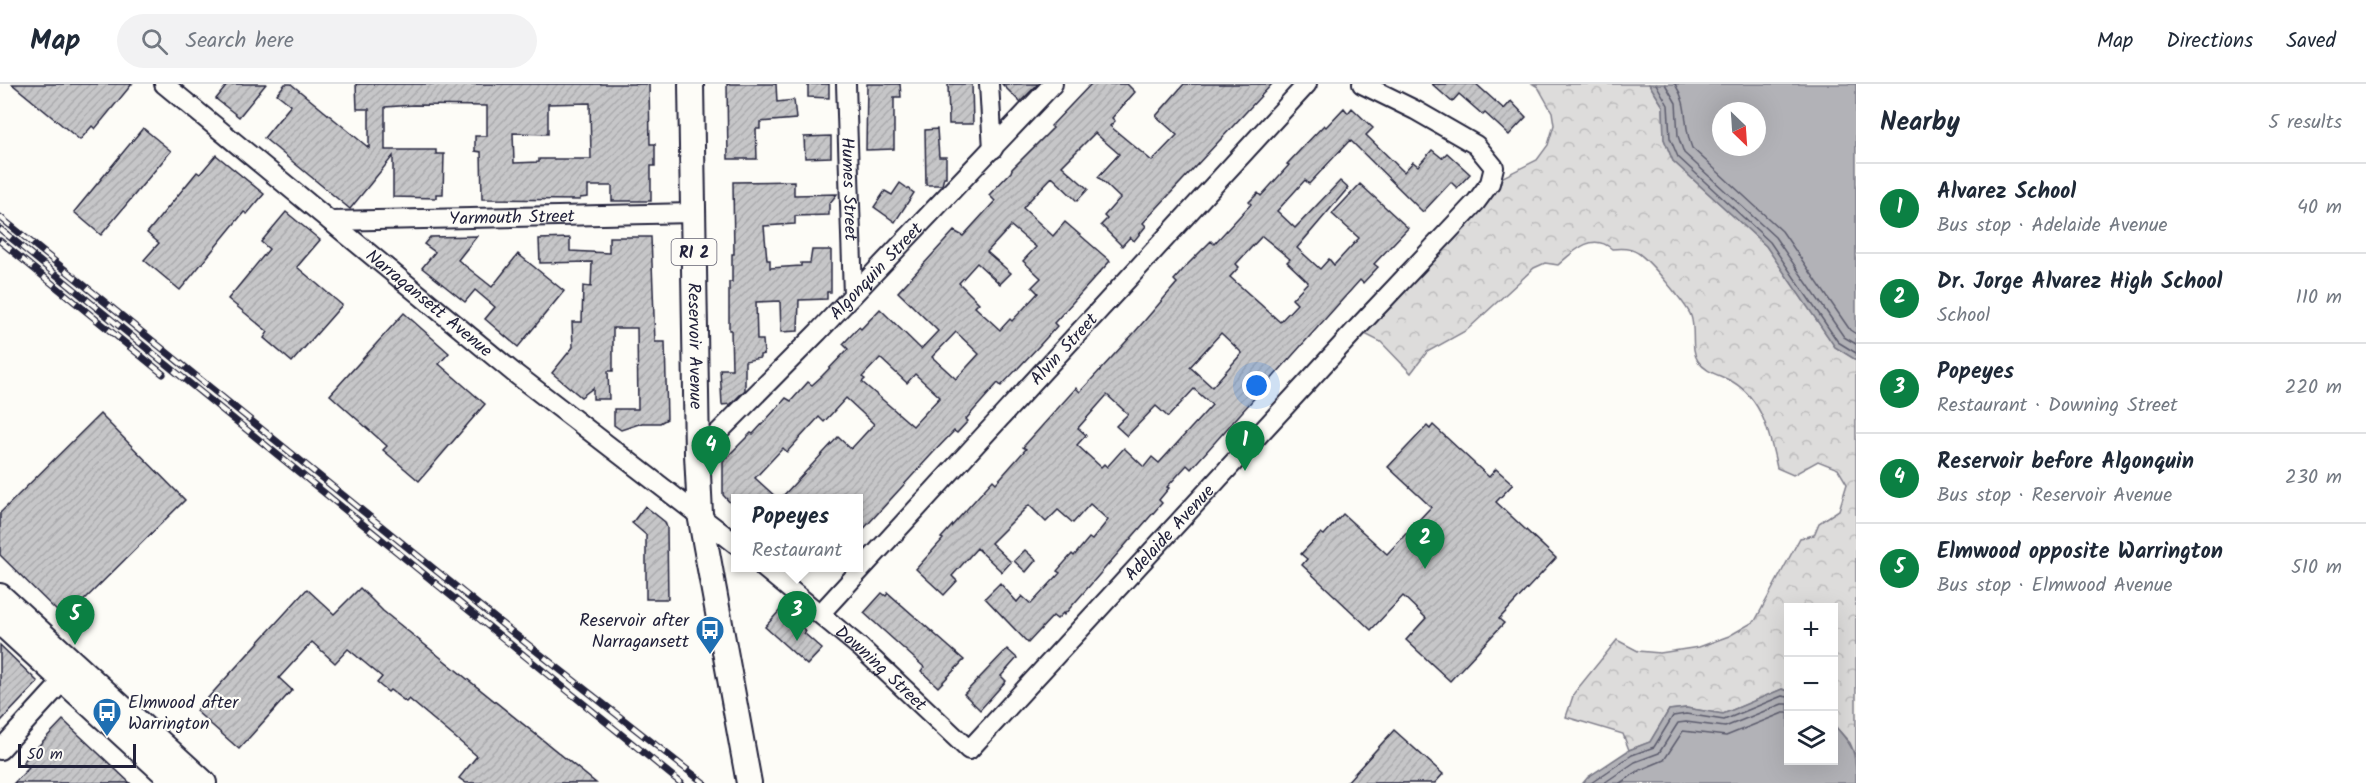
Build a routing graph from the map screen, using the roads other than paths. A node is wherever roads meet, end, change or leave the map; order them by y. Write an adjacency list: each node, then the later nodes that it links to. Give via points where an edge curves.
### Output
1 (164, 84): 10 (street, Narragansett Avenue)
2 (691, 84): 9 (main road, Reservoir Avenue / RI 2)
3 (846, 84): 11 (street, Humes Street)
4 (989, 84): 8 (street)
5 (1053, 84): 8 (street, Algonquin Street)
6 (1306, 84): 15 (street, Alvin Street)
7 (1362, 84): 23 (street, Adelaide Avenue, via 1476,145 1494,167 1490,183)
8 (993, 149): 11 (street, Algonquin Street)
9 (693, 213): 10 (street, Yarmouth Street); 12 (main road, Reservoir Avenue / RI 2)
10 (330, 221): 13 (street, Narragansett Avenue, via 513,372)
11 (853, 295): 12 (street, Algonquin Street)
12 (697, 454): 13 (main road, Reservoir Avenue / RI 2)
13 (700, 514): 14 (street); 24 (main road, Reservoir Avenue / RI 2)
14 (731, 541)
15 (863, 567)
16 (770, 572): 19 (street, Downing Street)
17 (859, 572): 19 (street, Alvin Street)
18 (0, 596): 21 (main road)
19 (820, 614): 23 (street, Downing Street)
20 (0, 622): 21 (main road)
21 (70, 673): 22 (street); 25 (main road); 26 (main road)
22 (0, 750)
23 (969, 750)
24 (749, 782)
25 (176, 783)
26 (204, 783)

